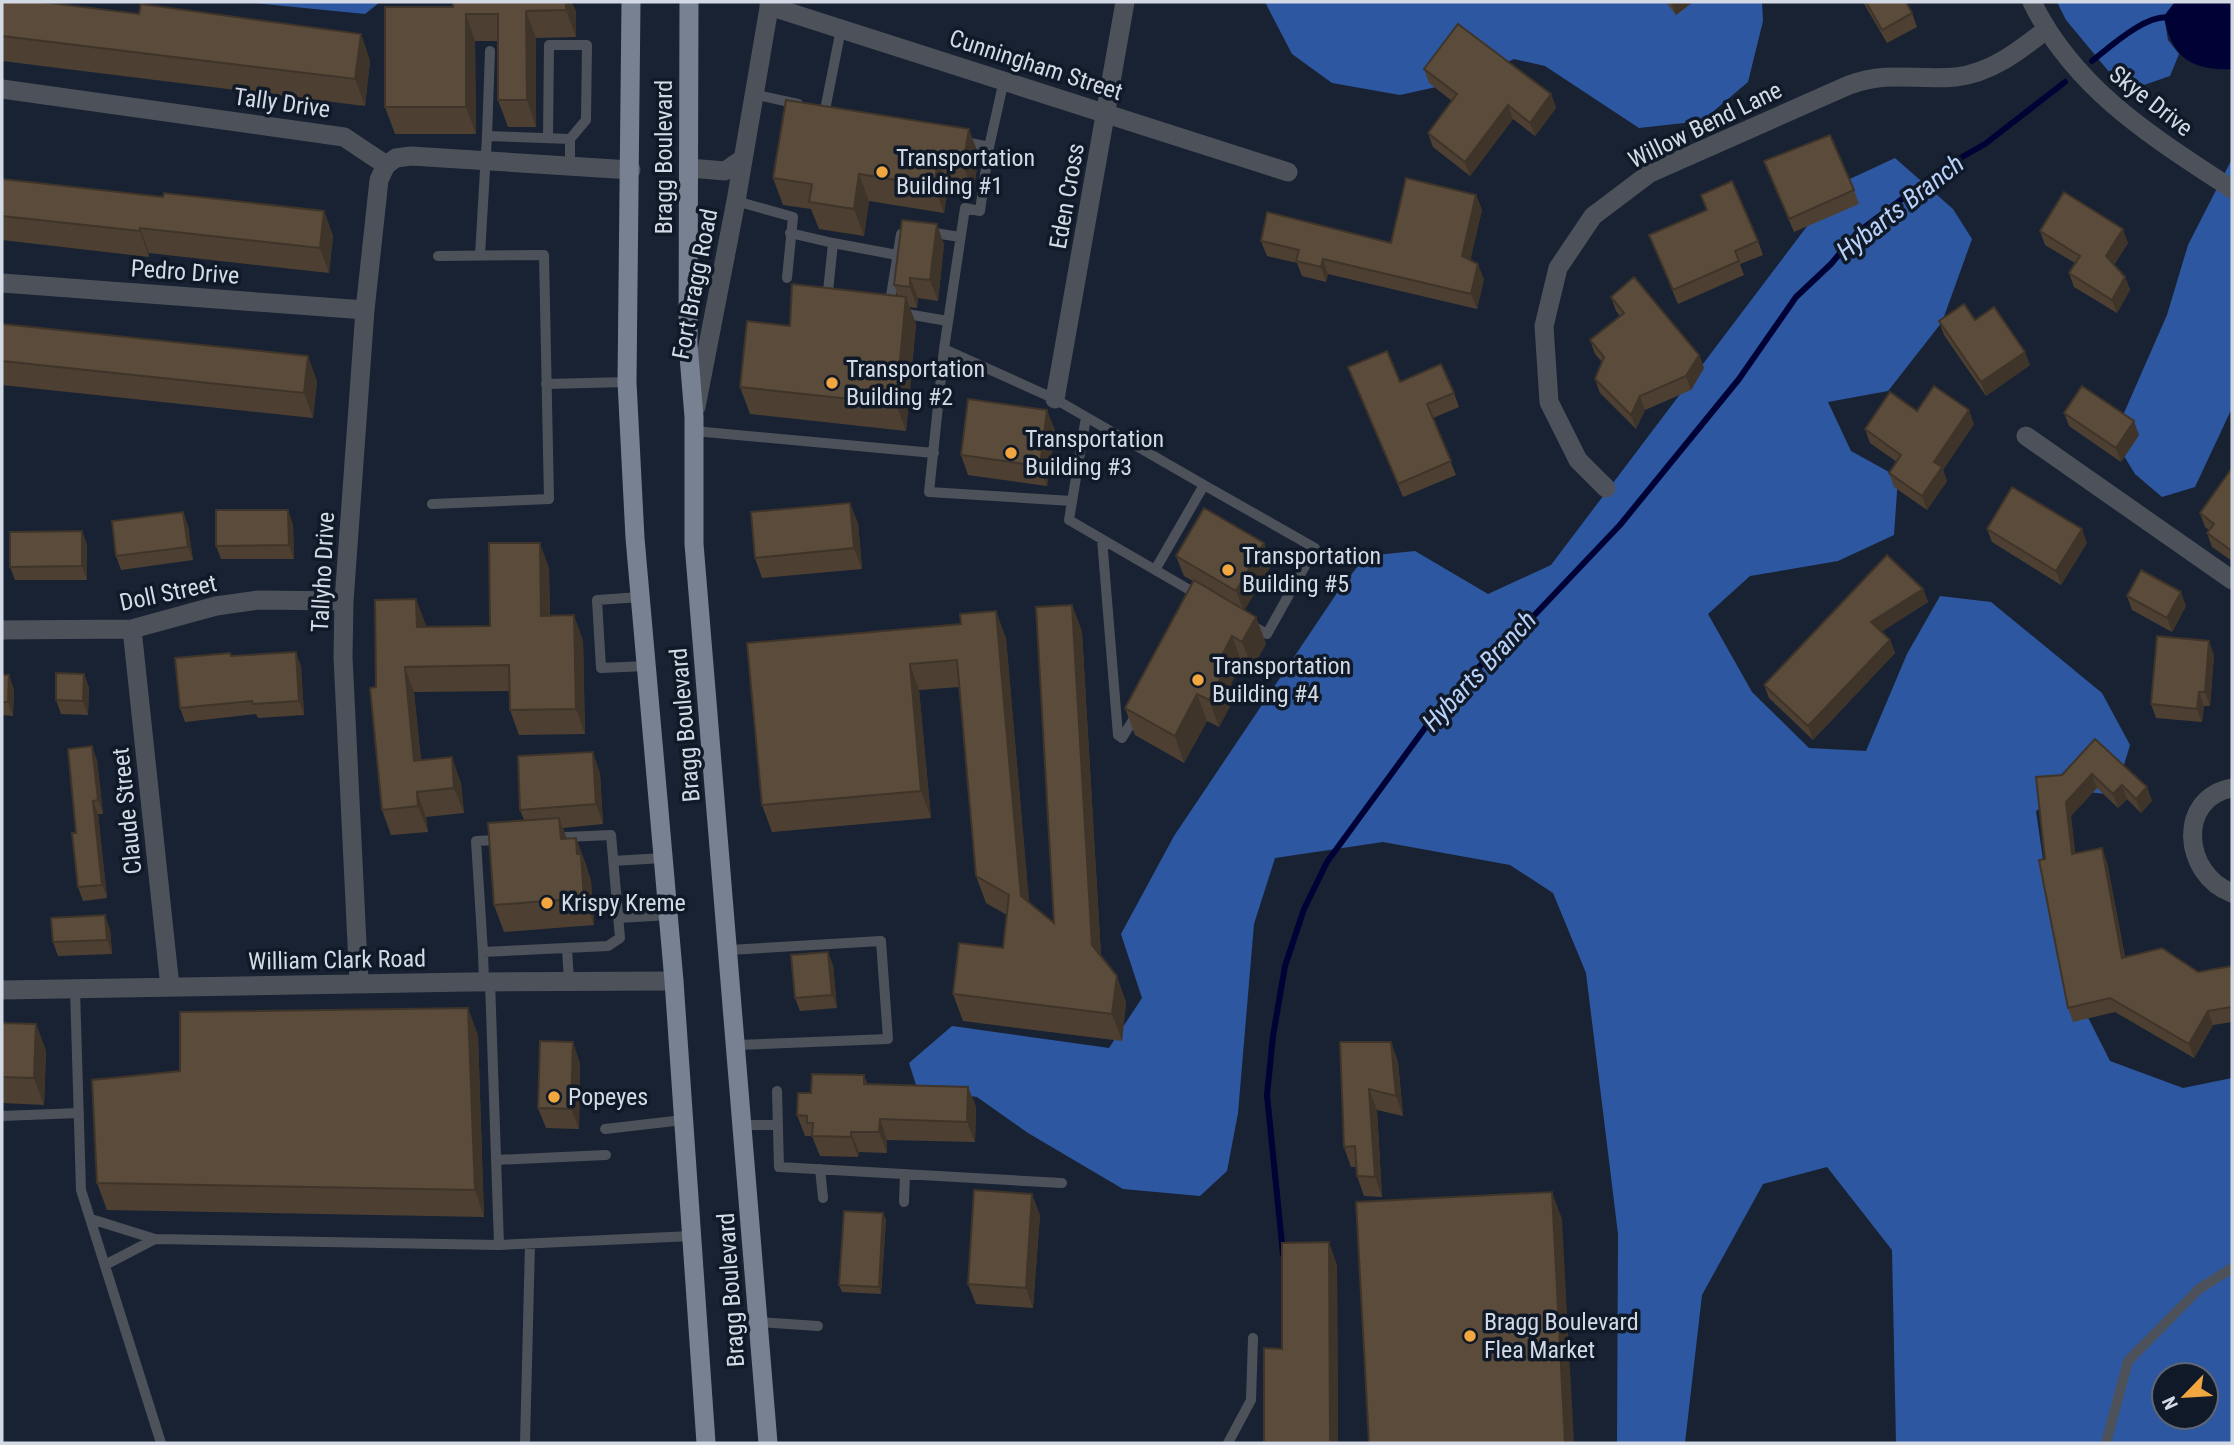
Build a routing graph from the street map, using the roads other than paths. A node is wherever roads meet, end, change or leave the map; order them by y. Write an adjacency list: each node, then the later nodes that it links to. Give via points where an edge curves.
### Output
1 (631, 2): 25 (main road, Bragg Boulevard)
2 (689, 2): 24 (main road, Bragg Boulevard)
3 (1125, 2): 14 (street, Eden Cross)
4 (2032, 2): 7 (street, Skye Drive)
5 (770, 4): 6 (street, Cunningham Street); 11 (street, Fort Bragg Road)
6 (841, 29): 9 (street, Cunningham Street); 12 (lane)
7 (2047, 29): 27 (street, Skye Drive, via 2111,106); 51 (street, Willow Bend Lane, via 2011,57 1980,72 1957,77 1874,76 1849,85 1650,173 1593,216 1558,268 1544,326 1549,402 1578,460)
8 (489, 51): 15 (lane)
9 (1004, 80): 14 (street, Cunningham Street); 19 (lane)
10 (2, 89): 22 (street, Tally Drive, via 344,137)
11 (753, 94): 12 (lane); 20 (street, Fort Bragg Road)
12 (825, 110): 13 (lane)
13 (838, 113)
14 (1107, 113): 26 (street, Cunningham Street); 45 (street, Eden Cross)
15 (487, 136): 16 (lane); 21 (lane)
16 (548, 137): 18 (lane); 18 (lane, via 549,45 587,45 586,120)
17 (944, 137): 19 (lane)
18 (570, 139): 23 (lane)
19 (989, 147): 30 (lane, via 980,211 965,208)
20 (741, 160): 24 (street, via 725,171); 28 (street, Fort Bragg Road)
21 (486, 161): 22 (street, via 411,156); 23 (street); 32 (lane)
22 (386, 165): 39 (street, Tallyho Drive, via 379,180)
23 (570, 166): 25 (street)
24 (689, 168): 47 (main road, Bragg Boulevard, via 688,344)
25 (631, 170): 43 (main road, Bragg Boulevard)
26 (1288, 172)
27 (2232, 190)
28 (736, 201): 29 (lane, via 793,217); 47 (street, Fort Bragg Road)
29 (790, 233): 31 (lane); 35 (lane)
30 (960, 237): 33 (lane, via 902,227); 41 (lane)
31 (834, 243): 33 (lane); 37 (lane, via 827,301)
32 (480, 255): 34 (lane); 44 (lane, via 544,255)
33 (897, 255): 40 (lane)
34 (438, 256)
35 (787, 278)
36 (2, 284): 39 (street, Pedro Drive)
37 (839, 303)
38 (876, 309): 40 (lane)
39 (365, 310): 60 (street, Tallyho Drive)
40 (888, 311): 41 (lane)
41 (948, 321): 42 (lane)
42 (944, 349): 45 (lane); 49 (lane)
43 (628, 382): 44 (lane); 58 (main road, Bragg Boulevard)
44 (546, 384): 53 (lane, via 549,499)
45 (1055, 399): 46 (lane)
46 (1086, 417): 50 (lane); 52 (lane)
47 (694, 424): 49 (lane); 74 (main road, Bragg Boulevard, via 694,544)
48 (2026, 436): 56 (street)
49 (934, 453): 52 (lane, via 929,492)
50 (1203, 485): 55 (lane); 62 (lane, via 1315,548 1267,634)
51 (1606, 488)
52 (1072, 501): 54 (lane, via 1069,520)
53 (432, 504)
54 (1102, 539): 55 (lane); 66 (lane, via 1118,735 1122,738)
55 (1155, 570): 57 (lane)
56 (2232, 580)
57 (1195, 593): 59 (lane); 61 (lane)
58 (640, 597): 65 (main road, Bragg Boulevard); 65 (lane, via 597,600 601,668)
59 (1207, 600)
60 (344, 601): 63 (street, Doll Street, via 258,600 216,606); 79 (street, Tallyho Drive)
61 (1189, 606)
62 (1243, 620)
63 (132, 629): 64 (street, Doll Street); 80 (street, Claude Street)
64 (2, 631)
65 (646, 666): 68 (main road, Bragg Boulevard)
66 (1143, 701)
67 (2232, 788): 70 (street, via 2211,799 2200,812 2192,845 2205,876)
68 (663, 858): 69 (lane); 71 (main road, Bragg Boulevard)
69 (613, 861): 72 (lane); 75 (lane, via 611,835 476,841)
70 (2232, 893)
71 (668, 915): 72 (lane); 76 (main road, Bragg Boulevard)
72 (619, 918): 73 (lane, via 620,938 615,942)
73 (567, 948): 75 (lane); 78 (lane)
74 (729, 950): 83 (main road, Bragg Boulevard); 83 (lane, via 881,941 888,1040)
75 (483, 952): 77 (lane)
76 (674, 981): 78 (street, William Clark Road); 87 (main road, Bragg Boulevard)
77 (487, 982): 78 (street, William Clark Road); 79 (street, William Clark Road); 92 (lane)
78 (569, 982)
79 (359, 984): 80 (street, William Clark Road)
80 (170, 987): 81 (street, William Clark Road)
81 (75, 989): 82 (street, William Clark Road); 85 (lane)
82 (2, 990)
83 (737, 1045): 88 (main road, Bragg Boulevard)
84 (777, 1091): 89 (lane)
85 (79, 1113): 86 (lane); 98 (lane, via 81,1190)
86 (2, 1116)
87 (683, 1119): 90 (lane); 99 (main road, Bragg Boulevard)
88 (743, 1125): 89 (lane); 105 (main road, Bragg Boulevard)
89 (778, 1125): 93 (lane, via 779,1167)
90 (605, 1129)
91 (606, 1155): 92 (lane)
92 (496, 1160): 102 (lane)
93 (820, 1169): 94 (lane); 96 (lane)
94 (905, 1174): 95 (lane); 97 (lane)
95 (1062, 1183)
96 (823, 1198)
97 (904, 1202)
98 (91, 1219): 100 (lane); 103 (lane)
99 (692, 1236): 101 (lane); 110 (main road, Bragg Boulevard)
100 (155, 1239): 102 (lane); 103 (lane)
101 (530, 1244): 102 (lane); 109 (lane)
102 (499, 1245)
103 (106, 1265): 108 (lane)
104 (2232, 1268): 113 (lane, via 2199,1289 2128,1361)
105 (758, 1322): 106 (lane); 111 (main road, Bragg Boulevard)
106 (818, 1325)
107 (1253, 1338): 112 (lane, via 1251,1400)
108 (162, 1443)
109 (526, 1443)
110 (706, 1443)
111 (768, 1443)
112 (1228, 1443)
113 (2106, 1443)

